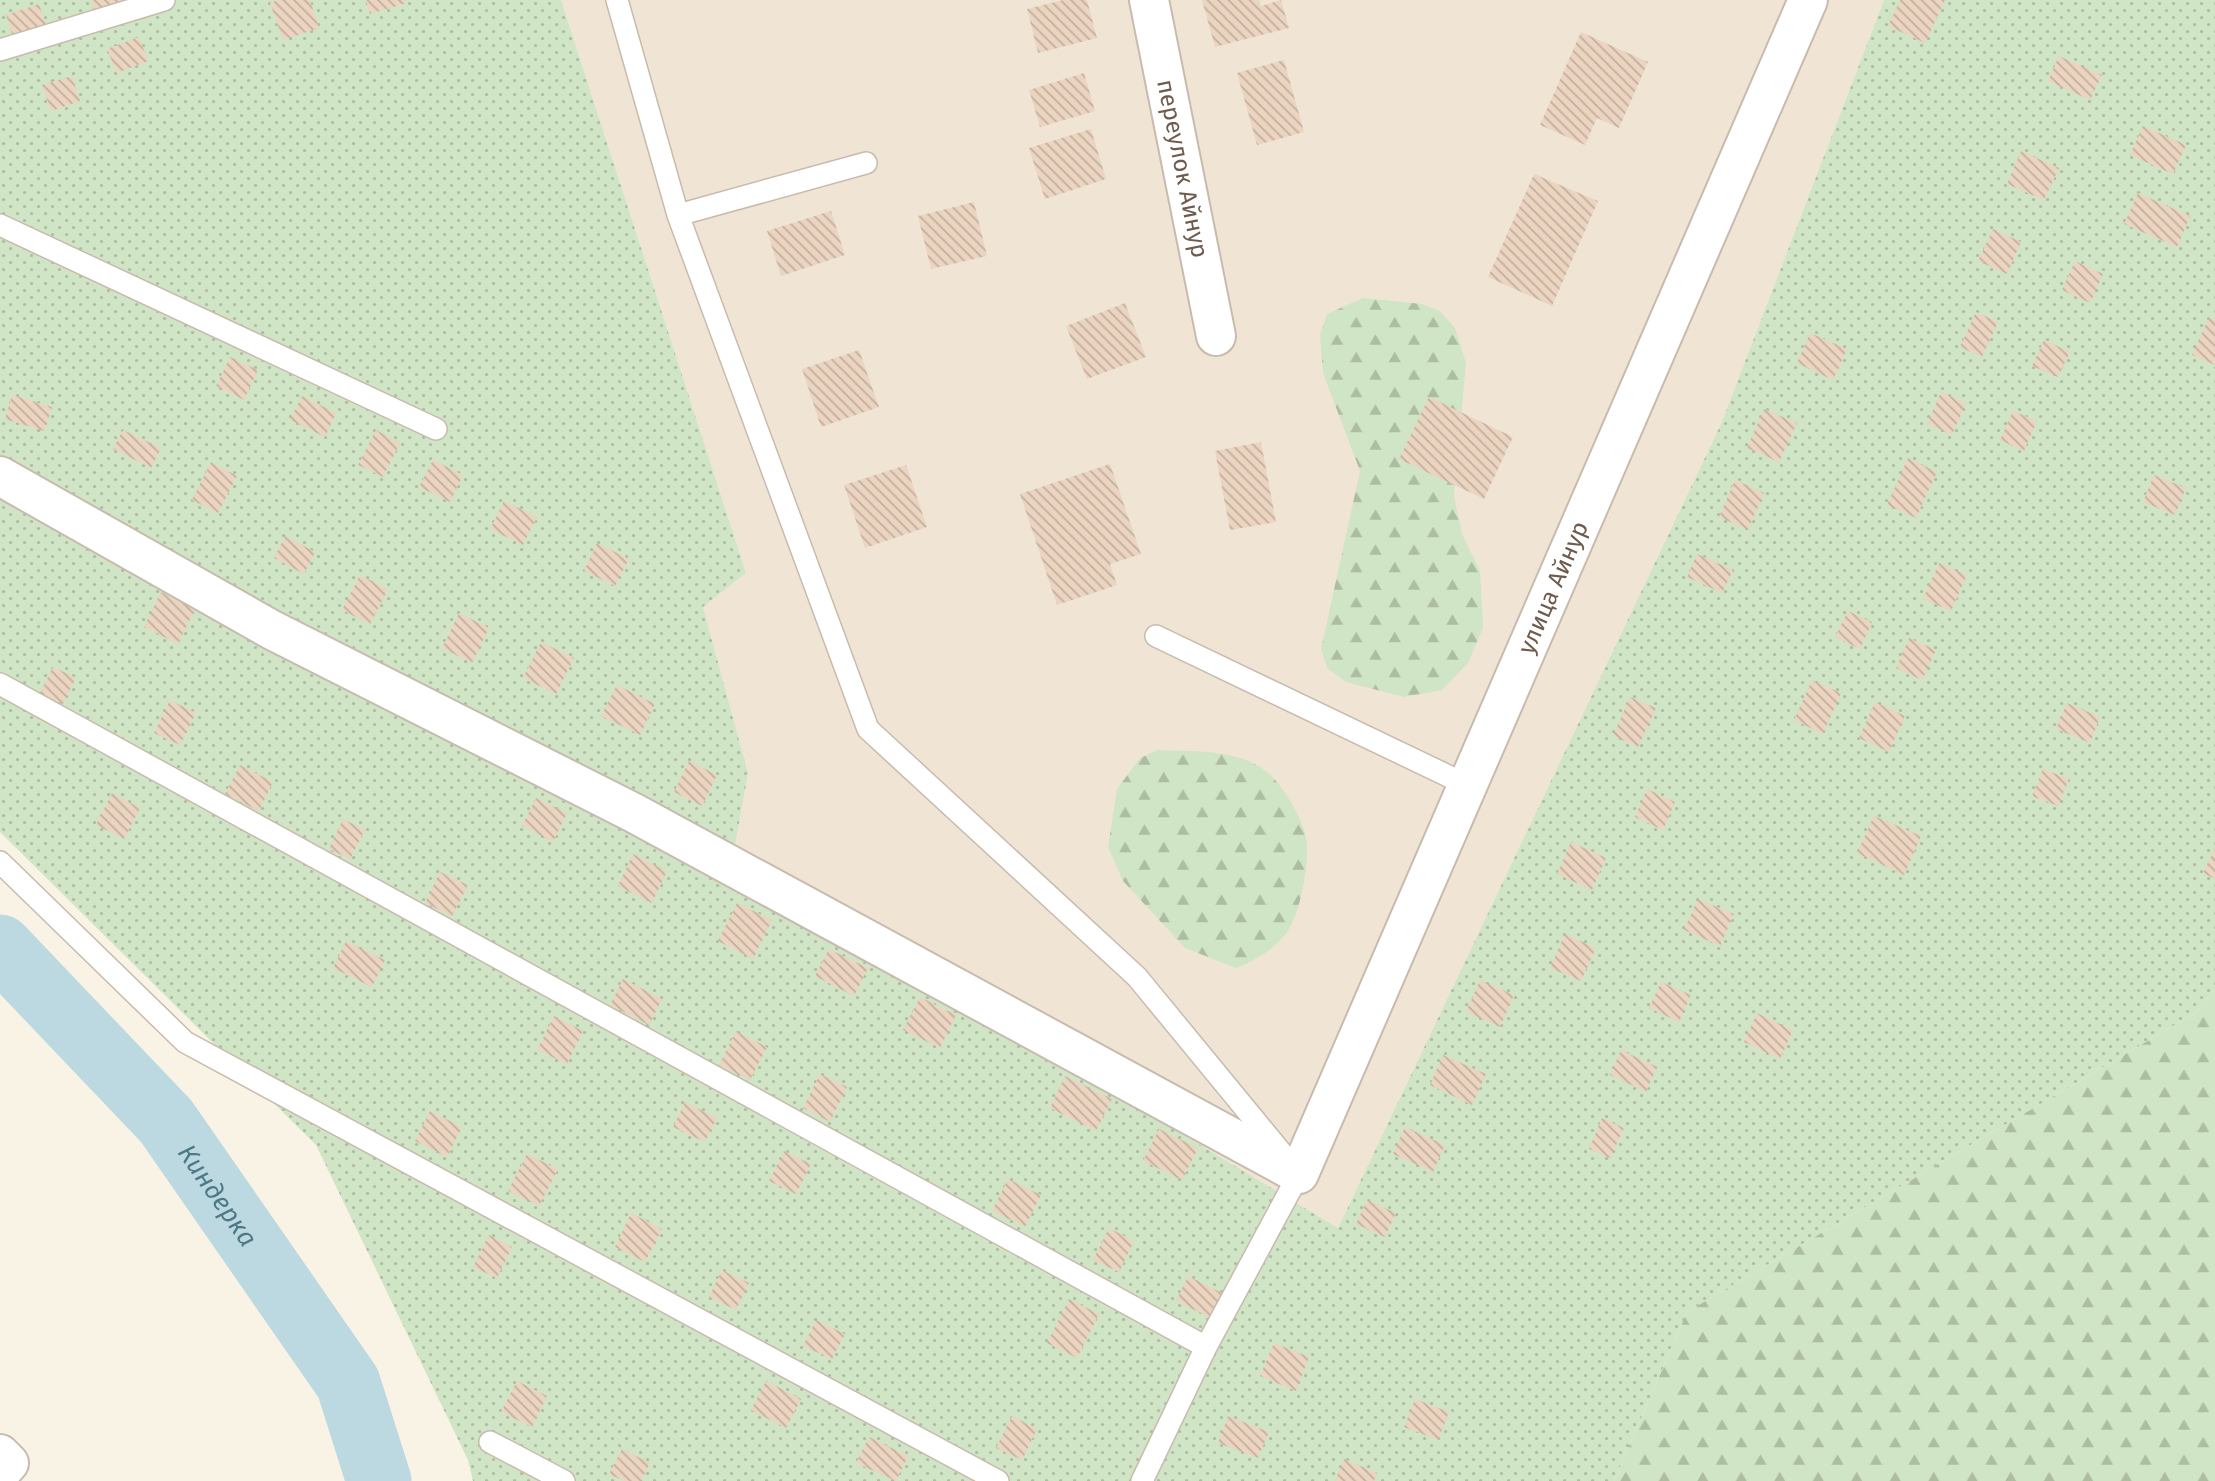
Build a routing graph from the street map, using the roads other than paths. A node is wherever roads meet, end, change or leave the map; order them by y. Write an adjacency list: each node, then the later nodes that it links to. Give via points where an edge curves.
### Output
1 (164, 0): 5 (lane)
2 (617, 0): 7 (lane)
3 (1149, 0): 9 (street, переулок Айнур)
4 (1808, 0): 14 (street, улица Айнур)
5 (0, 50)
6 (866, 163): 7 (lane)
7 (678, 215): 16 (lane, via 868,729 1138,977)
8 (0, 225): 10 (lane)
9 (1216, 336)
10 (436, 429)
11 (0, 476): 16 (street, via 272,631 634,813)
12 (1156, 636): 14 (lane)
13 (0, 684): 17 (lane)
14 (1467, 785): 16 (street, улица Айнур)
15 (0, 862): 22 (lane, via 185,1042)
16 (1299, 1174): 17 (lane)
17 (1206, 1347): 23 (lane)
18 (490, 1442): 21 (lane)
19 (0, 1454): 20 (street, via 9,1463)
20 (0, 1473)
21 (564, 1481)
22 (998, 1481)
23 (1142, 1481)

